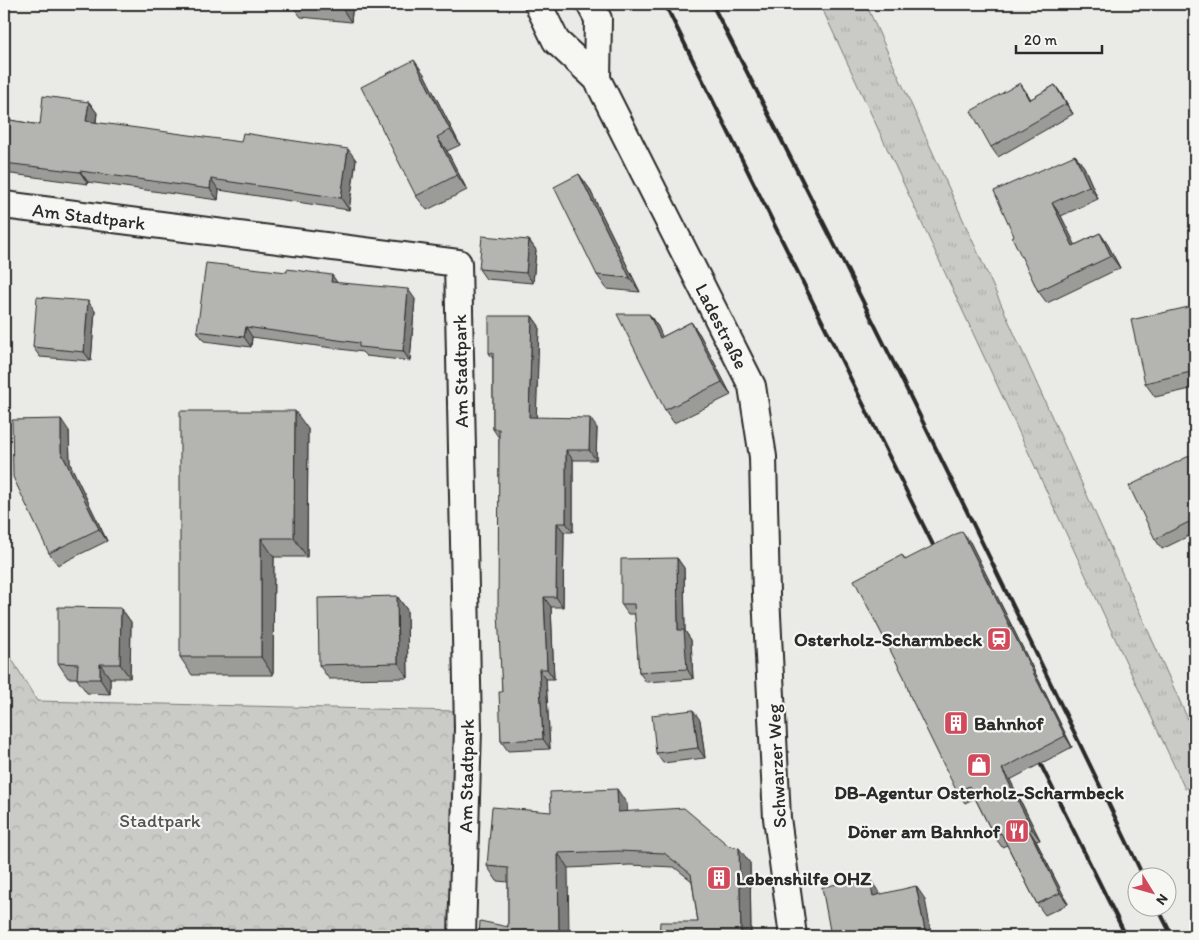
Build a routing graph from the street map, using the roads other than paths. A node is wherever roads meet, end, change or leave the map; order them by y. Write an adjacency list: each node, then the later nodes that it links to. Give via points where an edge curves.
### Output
1 (538, 4): 3 (street, Ladestraße, via 556,41)
2 (590, 4): 3 (street, Ladestraße, via 598,19)
3 (597, 79): 5 (street, Ladestraße, via 752,386 764,458)
4 (4, 205): 6 (street, Am Stadtpark, via 458,263 468,728)
5 (766, 595): 7 (street, Schwarzer Weg, via 777,818)
6 (462, 936)
7 (793, 936)

